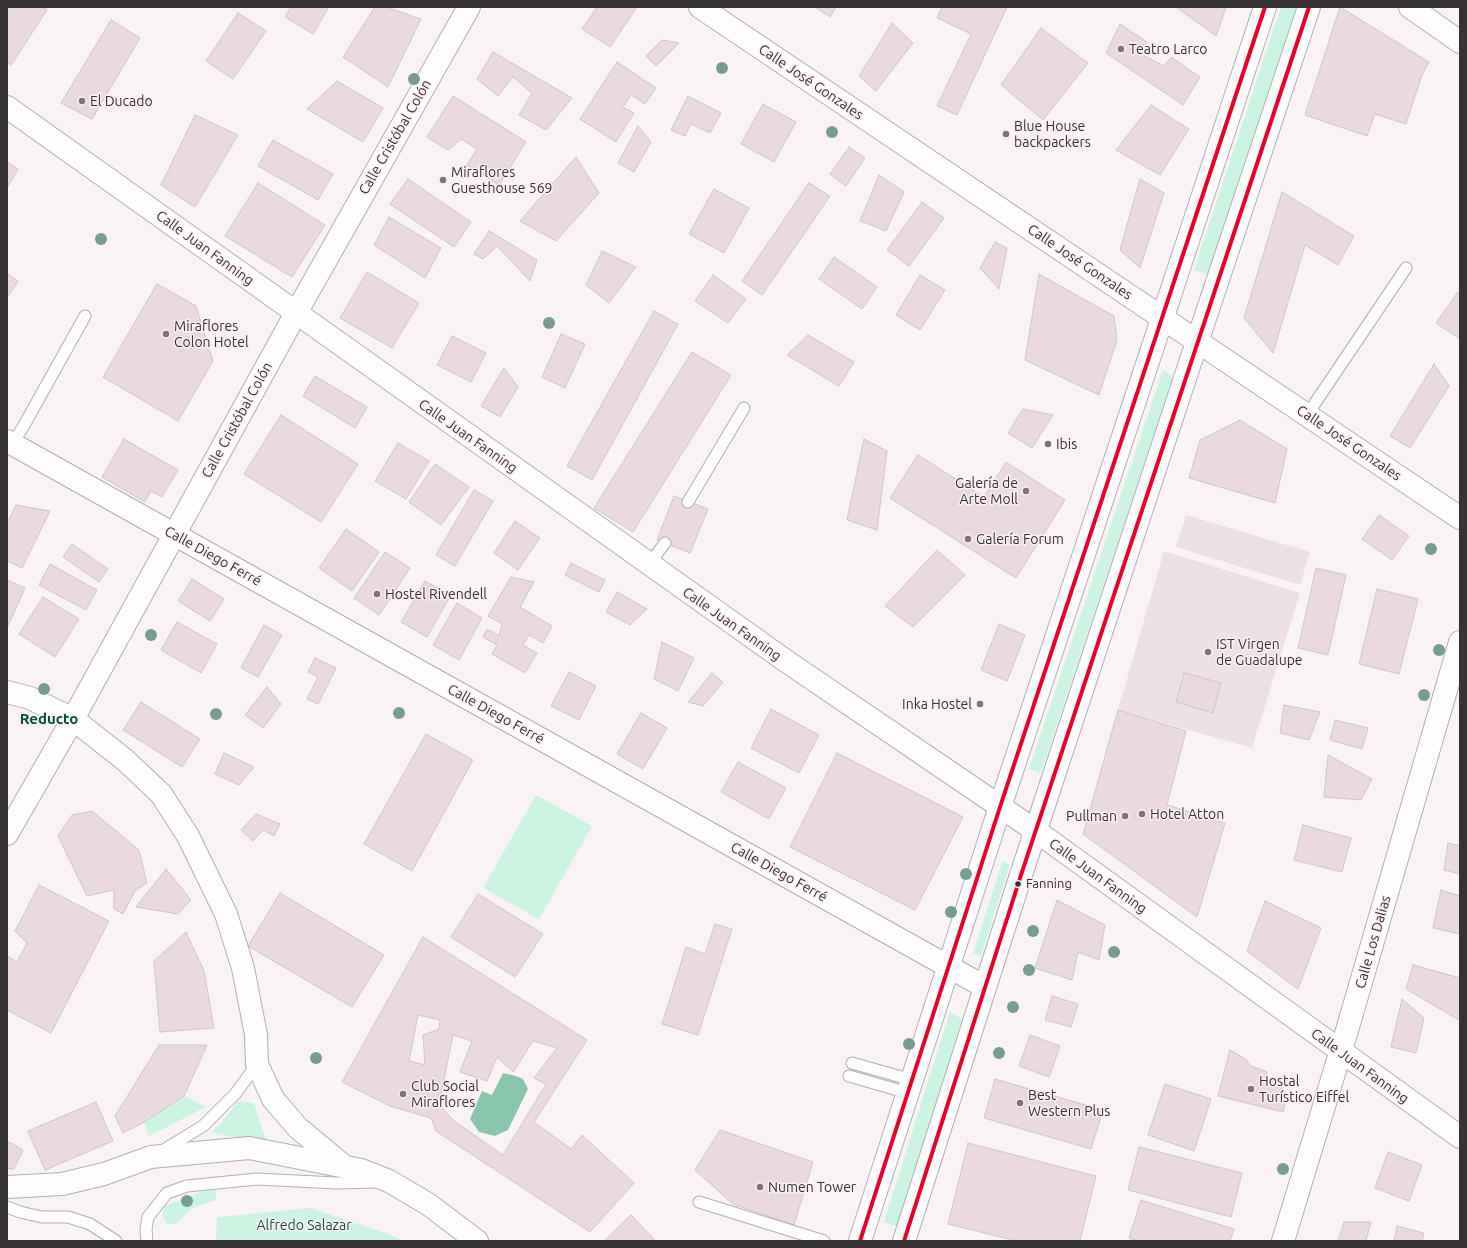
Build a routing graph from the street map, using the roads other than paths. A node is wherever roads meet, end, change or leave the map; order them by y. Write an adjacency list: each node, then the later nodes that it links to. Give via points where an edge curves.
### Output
1 (469, 7): 9 (street, Calle Cristóbal Colón)
2 (700, 7): 11 (street, Calle José Gonzales)
3 (1265, 7): 11 (street)
4 (1309, 7): 12 (street)
5 (1410, 7): 6 (street)
6 (1460, 42)
7 (7, 107): 9 (street, Calle Juan Fanning)
8 (1406, 268): 14 (lane)
9 (296, 313): 18 (street, Calle Cristóbal Colón); 20 (street, Calle Juan Fanning)
10 (85, 316): 15 (lane, via 22,428)
11 (1163, 318): 12 (street, Calle José Gonzales); 24 (street)
12 (1197, 341): 14 (street, Calle José Gonzales); 25 (street)
13 (744, 408): 16 (lane)
14 (1307, 415): 17 (street, Calle José Gonzales)
15 (9, 443): 18 (street, Calle Diego Ferré)
16 (688, 502)
17 (1460, 518)
18 (174, 534): 23 (street, Calle Cristóbal Colón); 27 (street, Calle Diego Ferré)
19 (665, 543): 20 (lane)
20 (649, 564): 24 (street, Calle Juan Fanning)
21 (1460, 642): 29 (street, Calle Los Dalias)
22 (7, 692): 23 (street, via 30,698)
23 (73, 719): 26 (street, Calle Cristóbal Colón); 31 (street, via 125,760 161,794 188,836 226,914 242,968 256,1035)
24 (1000, 807): 25 (street, Calle Juan Fanning); 27 (street)
25 (1036, 831): 28 (street); 29 (street, Calle Juan Fanning)
26 (7, 834)
27 (948, 966): 28 (street, Calle Diego Ferré); 33 (street)
28 (985, 987): 46 (street)
29 (1340, 1052): 34 (street, Calle Juan Fanning); 47 (street, Calle Los Dalias)
30 (852, 1063): 33 (lane)
31 (257, 1064): 35 (lane, via 236,1093 203,1126); 36 (street, via 273,1099 298,1128)
32 (849, 1076): 33 (lane)
33 (910, 1087): 45 (street)
34 (1460, 1137)
35 (151, 1157): 36 (street, via 249,1148); 38 (street, via 104,1174 62,1184)
36 (345, 1167): 37 (street, via 362,1170)
37 (389, 1181): 42 (lane, via 336,1182 257,1178 187,1186 167,1193 148,1217); 43 (street, via 428,1204)
38 (7, 1187)
39 (699, 1202): 44 (lane)
40 (7, 1207): 41 (lane, via 42,1217 68,1217 90,1224)
41 (116, 1241)
42 (147, 1241)
43 (477, 1241)
44 (824, 1241)
45 (860, 1241)
46 (904, 1241)
47 (1283, 1241)

